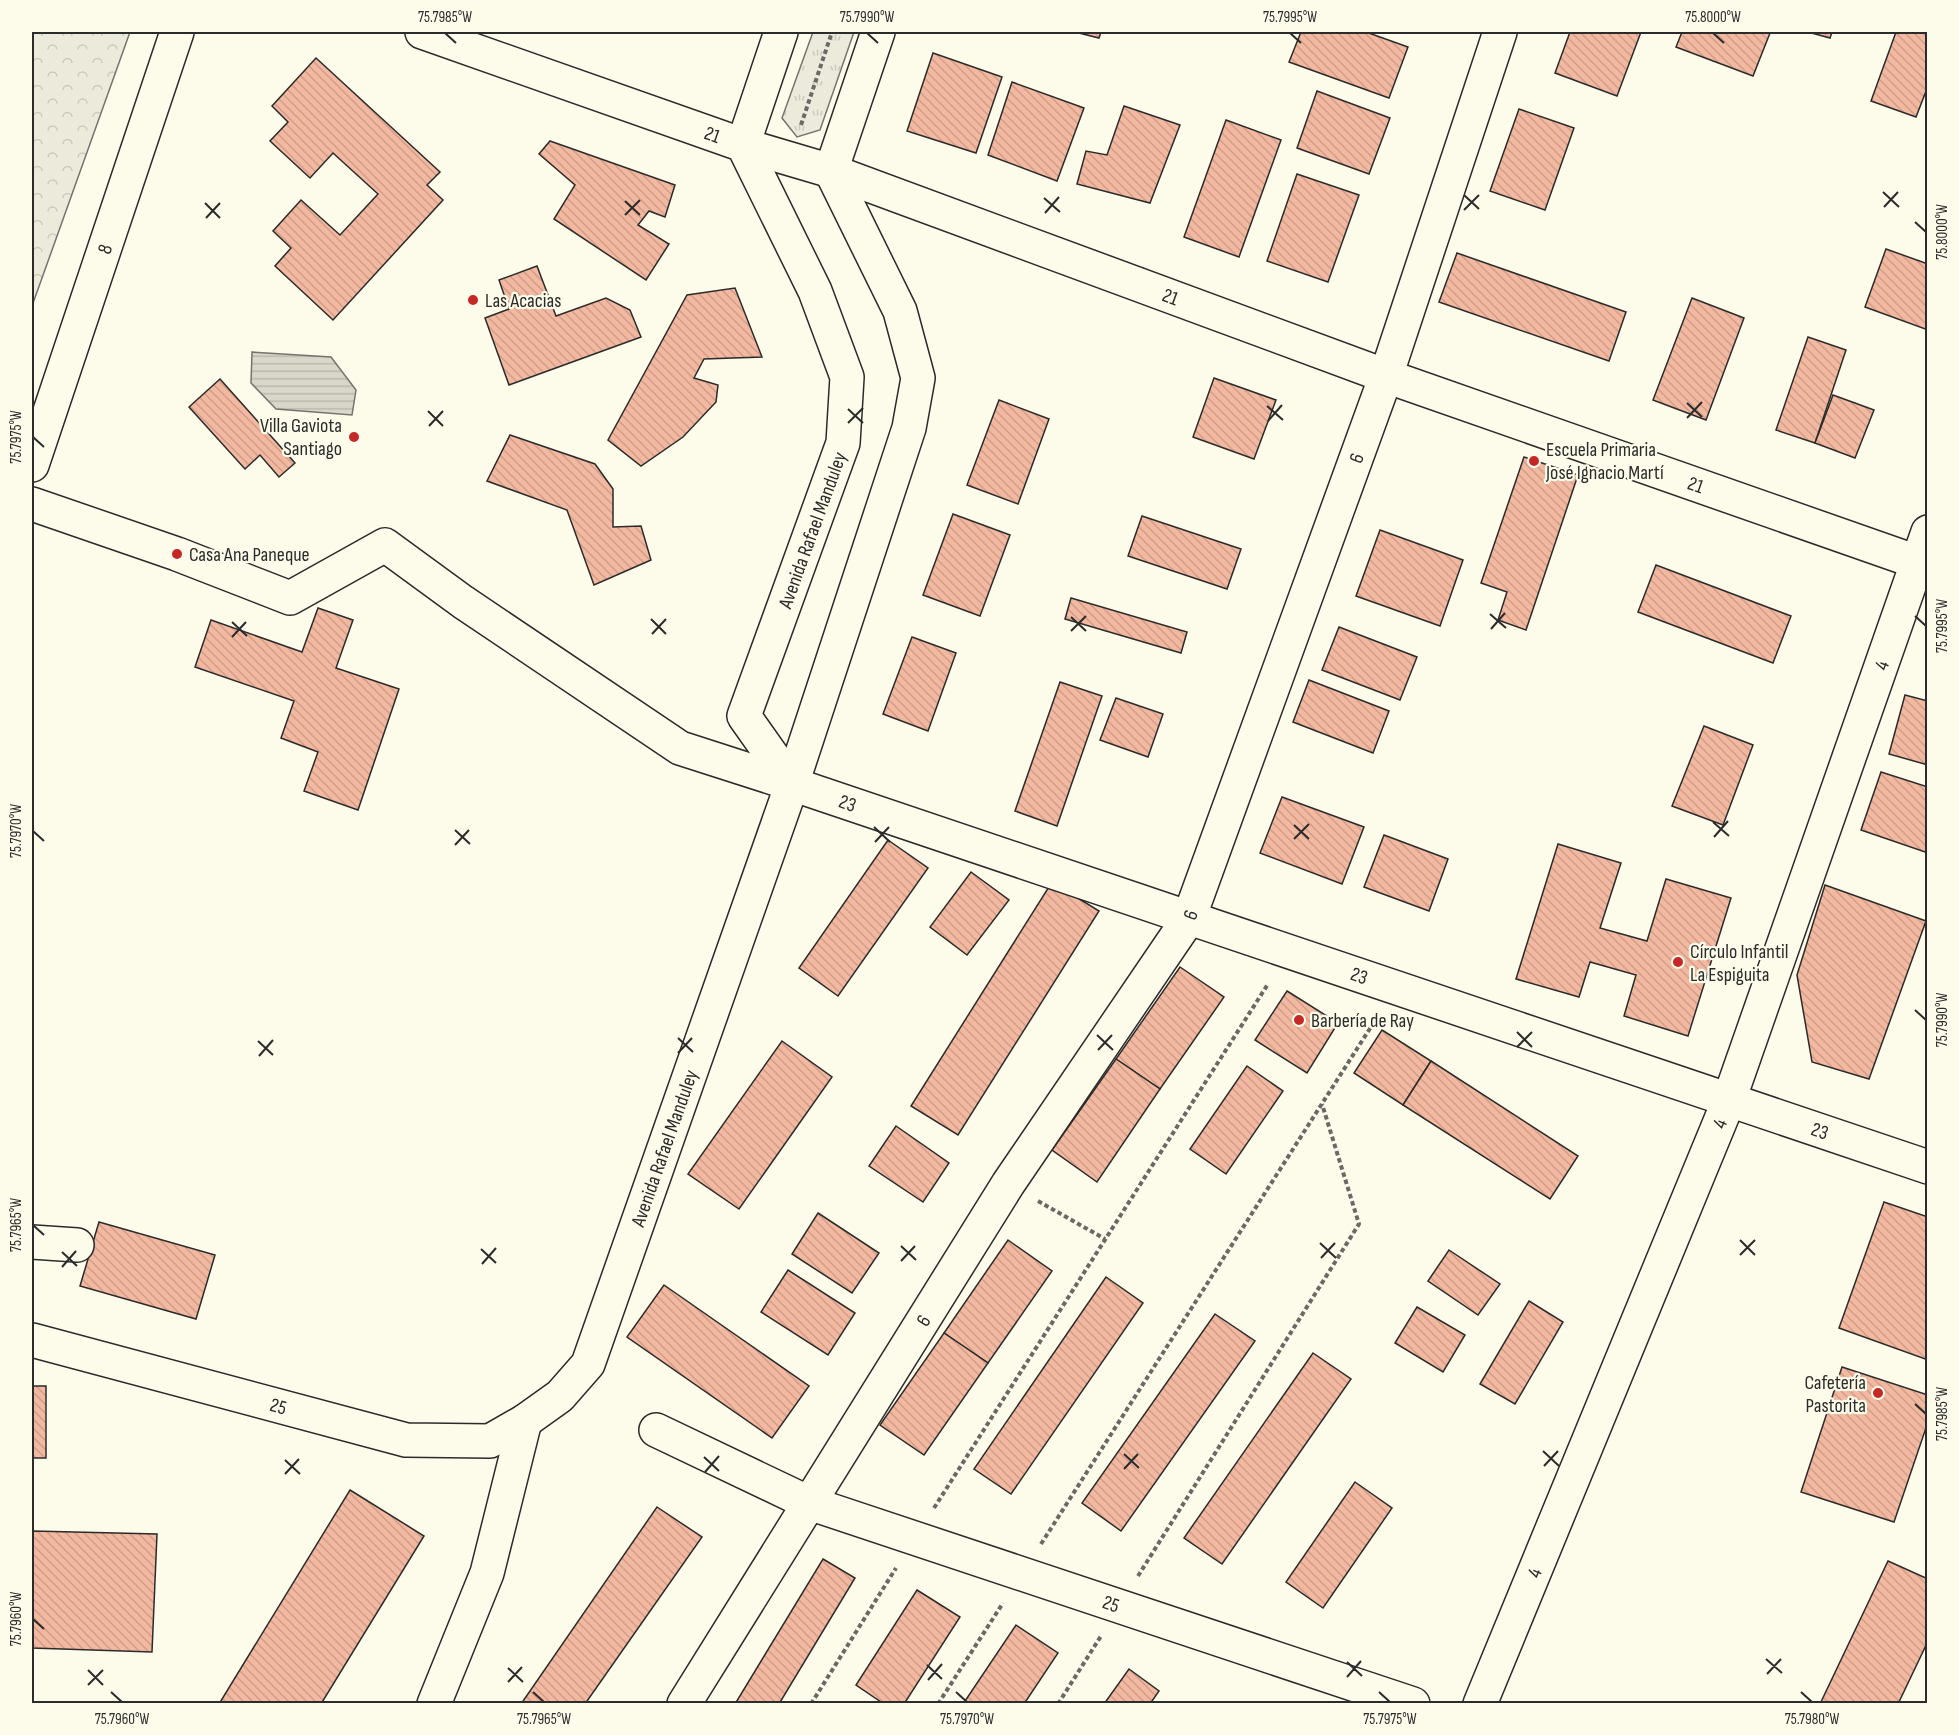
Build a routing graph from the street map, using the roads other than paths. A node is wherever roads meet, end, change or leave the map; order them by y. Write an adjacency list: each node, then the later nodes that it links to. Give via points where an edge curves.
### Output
1 (177, 32): 9 (street, 8)
2 (422, 32): 6 (street, 21)
3 (782, 32): 6 (street)
4 (878, 32): 7 (street)
5 (1500, 32): 8 (street, 6)
6 (743, 145): 7 (street, 21); 14 (street, Avenida Rafael Manduley, via 815,291 847,377 843,444 744,716)
7 (831, 171): 8 (street, 21); 14 (street, Avenida Rafael Manduley, via 900,311 918,378 909,428)
8 (1386, 376): 13 (street, 21); 15 (street, 6)
9 (44, 388): 10 (street, 8)
10 (32, 465)
11 (32, 504): 14 (street, 23, via 290,598 386,545 463,602 680,748)
12 (1928, 531): 13 (street, 4)
13 (1917, 562): 16 (street, 4)
14 (792, 784): 15 (street, 23); 21 (street, Avenida Rafael Manduley, via 588,1364 560,1396)
15 (1189, 918): 16 (street, 23); 23 (street, 6, via 1008,1184)
16 (1729, 1100): 17 (street, 23); 27 (street, 4)
17 (1928, 1167)
18 (32, 1242): 19 (street)
19 (77, 1245)
20 (32, 1340): 21 (street, 25, via 406,1440 490,1441)
21 (525, 1421): 24 (street, via 487,1573)
22 (656, 1430): 23 (street, 25)
23 (809, 1503): 25 (street, 6); 26 (street, 25)
24 (434, 1704)
25 (684, 1704)
26 (1413, 1704)
27 (1480, 1704)

